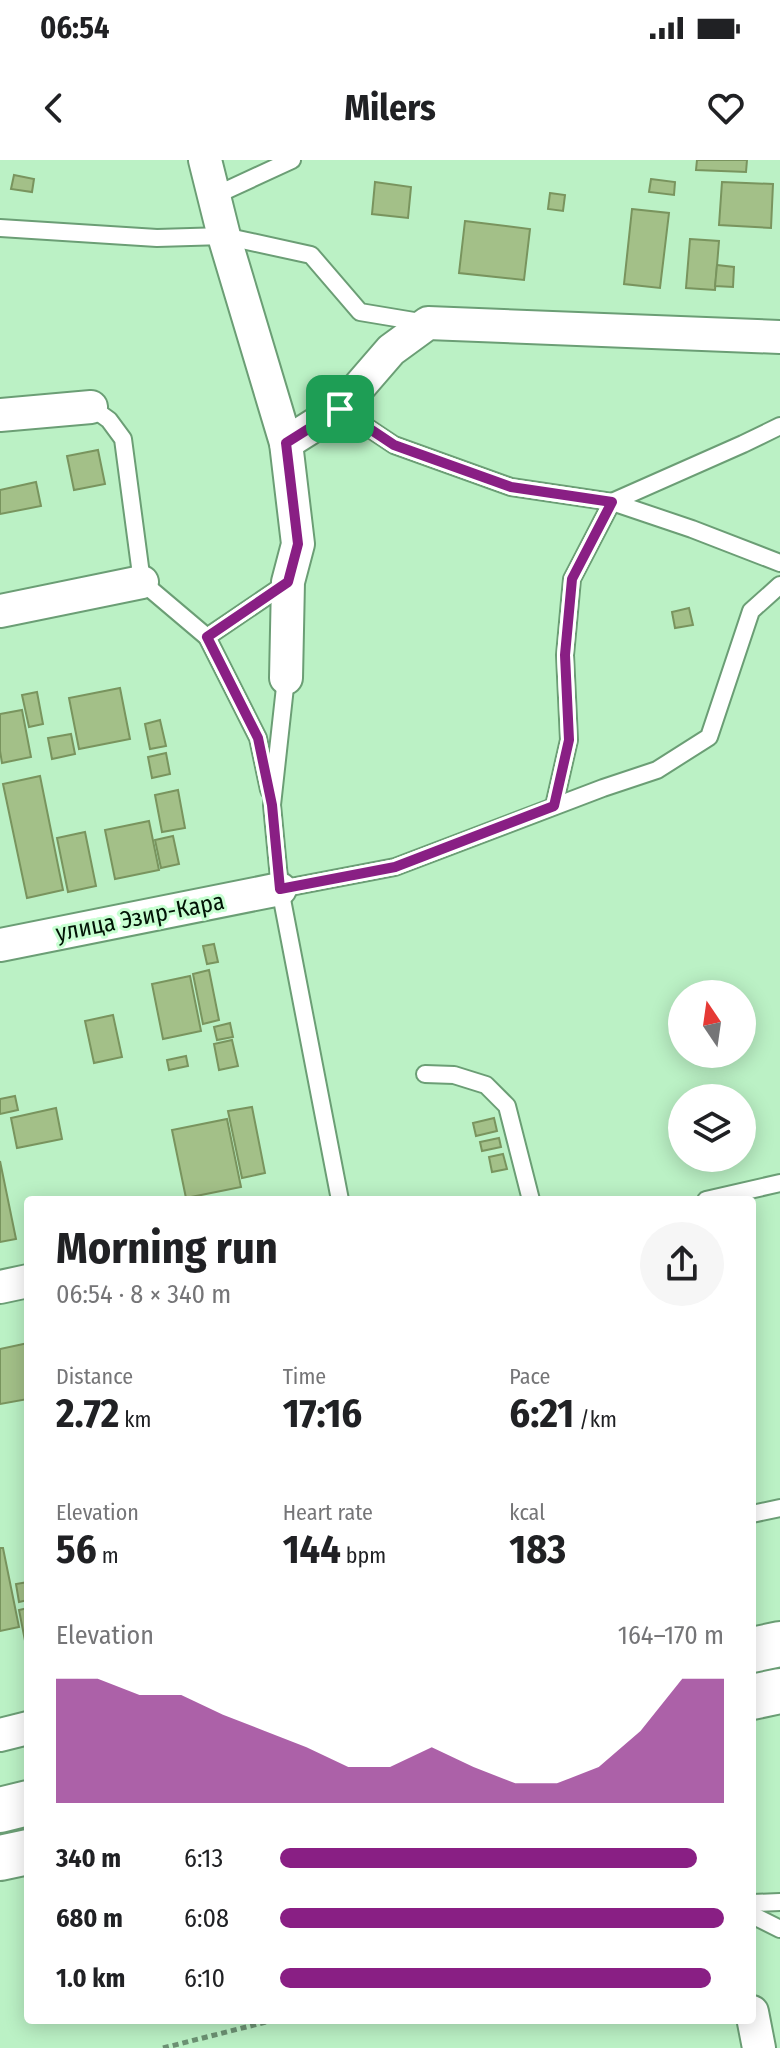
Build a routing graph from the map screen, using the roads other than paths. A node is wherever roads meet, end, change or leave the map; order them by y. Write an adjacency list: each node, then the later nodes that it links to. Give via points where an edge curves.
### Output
1 (205, 160): 3 (street)
2 (292, 160): 3 (lane)
3 (214, 196): 5 (street)
4 (0, 228): 5 (lane, via 157,238)
5 (224, 236): 6 (lane, via 311,255 360,312); 12 (street)
6 (428, 323): 7 (street); 9 (street, via 391,350)
7 (780, 337)
8 (91, 407): 10 (street); 15 (lane, via 123,439)
9 (340, 409): 12 (street); 13 (lane, via 394,445 511,487)
10 (0, 415)
11 (780, 426): 13 (lane)
12 (286, 443): 16 (street, via 298,544)
13 (612, 502): 14 (lane); 22 (lane, via 572,579 565,655 569,740)
14 (780, 563)
15 (142, 582): 18 (street); 19 (lane)
16 (288, 582): 19 (lane); 20 (street)
17 (780, 585): 22 (lane, via 751,611 709,737 657,770)
18 (0, 611)
19 (207, 637): 21 (lane, via 258,738)
20 (286, 678): 21 (lane)
21 (272, 805): 23 (lane)
22 (554, 806): 23 (lane, via 395,867)
23 (280, 889): 24 (street, улица Эзир-Кара); 27 (lane)
24 (0, 945)
25 (425, 1074): 28 (lane, via 454,1075 486,1085 507,1106)
26 (780, 1183): 29 (lane)
27 (339, 1196)
28 (530, 1196)
29 (723, 1196)
30 (24, 1282): 31 (street)
31 (0, 1287)
32 (780, 1508): 33 (lane)
33 (756, 1513)
34 (780, 1644): 35 (main road)
35 (756, 1649)
36 (780, 1691): 37 (main road)
37 (756, 1696)
38 (24, 1729): 39 (street)
39 (0, 1735)
40 (24, 1804): 41 (main road)
41 (0, 1810)
42 (24, 1853): 43 (main road)
43 (0, 1858)
44 (780, 1902): 45 (lane)
45 (756, 1903)
46 (756, 1917): 47 (lane)
47 (780, 1929)
48 (754, 2024): 49 (street)
49 (759, 2048)

